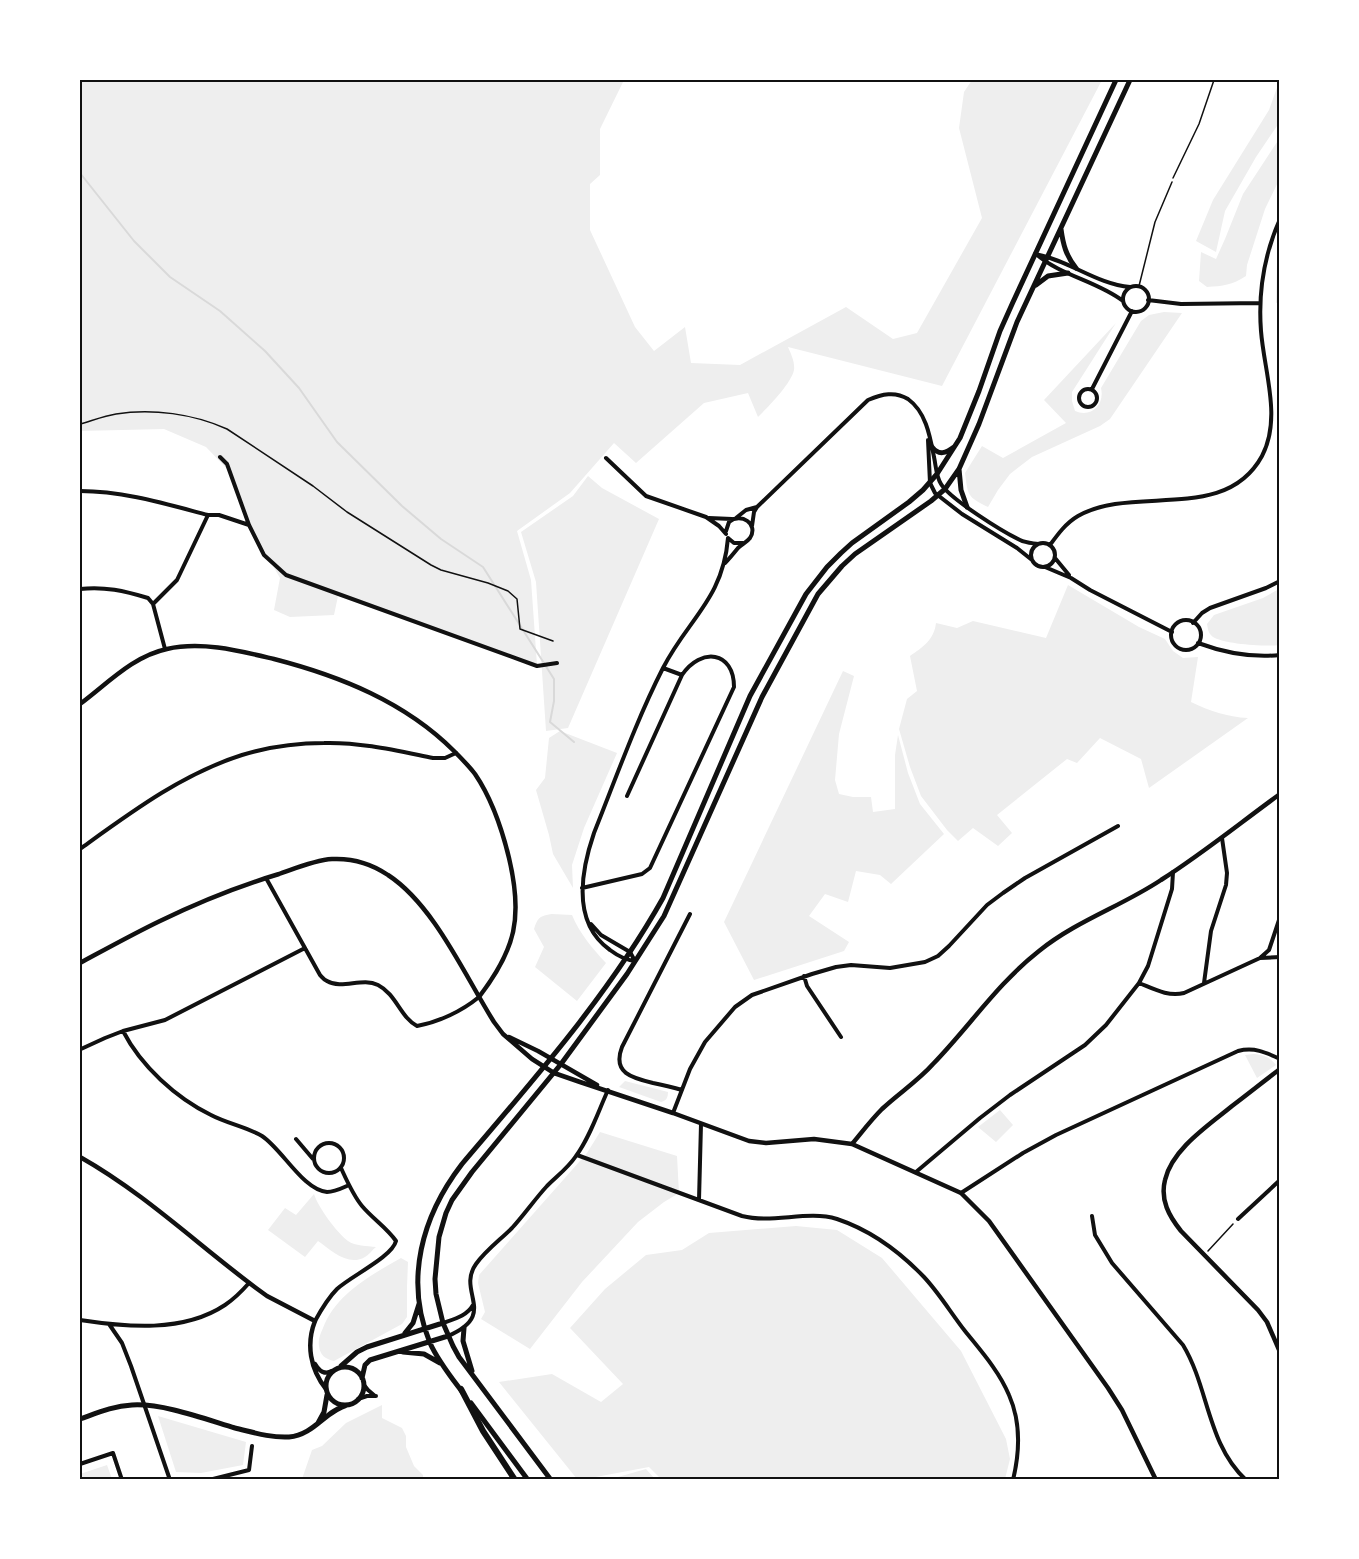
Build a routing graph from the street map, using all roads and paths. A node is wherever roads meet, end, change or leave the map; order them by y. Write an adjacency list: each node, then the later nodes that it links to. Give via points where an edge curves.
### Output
1 (1116, 80): 7 (main road)
2 (1130, 80): 6 (main road)
3 (1214, 80): 4 (path)
4 (1172, 182): 11 (lane, via 1155,222)
5 (1280, 219): 16 (street, via 1264,267)
6 (1061, 228): 8 (main road); 9 (main road, via 1065,250)
7 (1035, 254): 8 (street); 21 (main road, via 1000,330)
8 (1046, 259): 9 (street); 10 (street); 13 (main road)
9 (1076, 268): 12 (street, via 1109,283)
10 (1068, 273): 13 (main road, via 1048,276); 15 (street)
11 (1138, 286): 12 (street); 14 (street, via 1147,293)
12 (1130, 287): 15 (street)
13 (1032, 289): 25 (main road)
14 (1148, 300): 16 (street, via 1199,305); 17 (street, via 1143,310)
15 (1123, 301): 17 (street)
16 (1260, 303): 41 (street, via 1271,414 1268,441 1257,465 1238,483 1211,495 1107,506 1085,512 1068,522)
17 (1132, 311): 18 (street)
18 (1092, 390): 18 (street, via 1087,388 1079,393 1083,406 1090,407 1096,402)
19 (80, 424): 52 (path, via 114,414 146,411 186,416 227,429 430,565 508,591 517,599 520,629)
20 (928, 433): 22 (street); 27 (street); 31 (street, via 923,416 909,400 894,394 877,396 861,406)
21 (956, 446): 22 (main road, via 939,453); 26 (main road)
22 (932, 447): 26 (street)
23 (220, 456): 36 (street, via 231,472)
24 (606, 458): 34 (street, via 646,496)
25 (959, 470): 28 (main road); 32 (main road)
26 (937, 474): 27 (main road); 28 (street)
27 (930, 483): 30 (street); 73 (main road, via 852,543 812,586 757,682 663,898)
28 (945, 489): 30 (main road); 32 (street)
29 (80, 491): 33 (street, via 149,500)
30 (938, 495): 43 (street); 77 (main road, via 855,554 818,594 762,697 668,908)
31 (757, 507): 35 (street); 37 (street)
32 (968, 507): 40 (street, via 1021,541)
33 (208, 515): 36 (street); 49 (street, via 177,580)
34 (706, 517): 35 (street); 38 (street)
35 (734, 519): 37 (street, via 744,518); 38 (street, via 726,526)
36 (249, 525): 56 (street, via 264,555 286,575 537,666)
37 (752, 529): 39 (street)
38 (727, 536): 39 (street, via 734,543); 44 (street)
39 (743, 543): 44 (street)
40 (1038, 544): 41 (street); 43 (street, via 1031,551)
41 (1050, 545): 42 (street)
42 (1055, 558): 45 (street); 46 (street)
43 (1032, 560): 45 (street)
44 (723, 566): 57 (street, via 709,599)
45 (1045, 567): 46 (street)
46 (1071, 578): 51 (street)
47 (1280, 581): 50 (street, via 1210,608)
48 (80, 589): 49 (street, via 124,591 148,598)
49 (153, 604): 54 (street)
50 (1194, 623): 51 (street, via 1180,622); 53 (street, via 1200,632)
51 (1172, 632): 53 (street, via 1173,643 1180,649 1189,650)
52 (553, 641)
53 (1198, 643): 55 (street, via 1235,654)
54 (165, 649): 59 (street, via 142,657); 60 (street, via 187,646 233,650 335,678 397,706)
55 (1280, 656)
56 (557, 663)
57 (663, 668): 58 (street); 68 (street, via 587,852)
58 (682, 675): 62 (street); 68 (street, via 689,665 711,656 722,660 732,671 734,687 650,868 642,874)
59 (80, 704)
60 (456, 753): 65 (street, via 433,758 383,748 325,743 269,748 242,755 174,785); 82 (street, via 475,774 496,814 516,895 514,933 504,958)
61 (1280, 794): 64 (street)
62 (627, 796)
63 (1118, 826): 79 (street, via 1003,893 938,956 890,968 851,965)
64 (1222, 837): 66 (street); 81 (street, via 1226,885 1211,932)
65 (80, 849)
66 (1173, 872): 80 (street, via 1172,889); 98 (street, via 1037,952 996,991 925,1073 882,1109)
67 (266, 878): 72 (street); 78 (street, via 159,921); 82 (street, via 330,859 368,864 389,875 423,907)
68 (582, 888): 71 (street)
69 (690, 914): 94 (street, via 622,1047 619,1062 636,1079)
70 (1280, 917): 75 (street, via 1269,950)
71 (587, 918): 73 (street, via 601,935); 76 (street, via 601,942)
72 (305, 948): 82 (street, via 327,982 376,983 417,1026 455,1013); 83 (street, via 165,1020)
73 (630, 952): 76 (main road); 77 (street)
74 (1280, 957): 75 (street)
75 (1260, 958): 81 (street)
76 (625, 960): 77 (street); 87 (main road)
77 (635, 961): 89 (main road)
78 (80, 963)
79 (804, 976): 85 (street); 94 (street, via 752,995 735,1007 705,1042)
80 (1139, 983): 81 (street, via 1176,995); 103 (street, via 1085,1045 1010,1095)
81 (1203, 983)
82 (479, 997): 84 (street)
83 (123, 1031): 86 (street); 105 (street, via 143,1061 192,1105 261,1136 302,1179 325,1192)
84 (503, 1034): 87 (street); 90 (street)
85 (842, 1037)
86 (81, 1049)
87 (551, 1059): 89 (street); 90 (main road)
88 (1280, 1059): 106 (street, via 1257,1049 1238,1051 1056,1135)
89 (561, 1064): 92 (main road); 93 (street)
90 (544, 1067): 92 (street); 113 (main road, via 441,1194 419,1259)
91 (1280, 1069): 110 (street, via 1192,1139 1165,1179 1165,1206 1170,1217)
92 (554, 1073): 93 (street); 116 (main road, via 449,1205 435,1268)
93 (606, 1090): 95 (street); 99 (street)
94 (682, 1090): 95 (street)
95 (672, 1113): 96 (street)
96 (701, 1124): 98 (street, via 749,1141 813,1139); 107 (street)
97 (296, 1139): 101 (street)
98 (852, 1144): 103 (street)
99 (577, 1155): 107 (street); 112 (street, via 478,1261 471,1275)
100 (80, 1157): 111 (street, via 155,1207)
101 (314, 1161): 102 (street, via 324,1173); 102 (street, via 318,1147 333,1143 344,1154)
102 (341, 1168): 105 (street)
103 (916, 1172): 106 (street)
104 (1280, 1180): 109 (street)
105 (349, 1185): 115 (street, via 362,1206 396,1241 389,1253 336,1290)
106 (961, 1193): 147 (street, via 989,1221 1108,1388)
107 (699, 1200): 146 (street, via 749,1218 835,1218 880,1240 904,1258 925,1278 993,1367 1009,1395 1019,1439)
108 (1092, 1216): 148 (street, via 1095,1235 1112,1263 1183,1345 1200,1380 1212,1427 1228,1460)
109 (1238, 1219): 110 (path)
110 (1204, 1255): 124 (street, via 1258,1310)
111 (249, 1283): 115 (street); 117 (street, via 224,1306 187,1322)
112 (474, 1302): 116 (street, via 468,1312); 118 (street, via 472,1318)
113 (419, 1303): 119 (main road); 120 (main road, via 413,1323)
114 (80, 1320): 117 (street)
115 (315, 1321): 125 (street)
116 (443, 1323): 119 (main road); 121 (main road)
117 (108, 1324): 134 (street, via 122,1343)
118 (464, 1328): 121 (street); 129 (main road, via 463,1341)
119 (425, 1329): 120 (main road); 122 (main road)
120 (401, 1336): 127 (main road, via 357,1352)
121 (448, 1336): 122 (main road); 129 (main road)
122 (430, 1342): 123 (main road); 126 (main road)
123 (396, 1352): 126 (main road, via 424,1354); 128 (main road, via 370,1360)
124 (1280, 1352)
125 (311, 1356): 127 (street, via 322,1372); 132 (street, via 316,1375)
126 (443, 1365): 131 (main road)
127 (335, 1370): 128 (main road, via 352,1368); 132 (main road, via 326,1382)
128 (362, 1378): 130 (main road)
129 (474, 1378): 145 (main road)
130 (364, 1385): 133 (main road); 133 (street, via 376,1396)
131 (461, 1389): 143 (highway); 144 (main road)
132 (326, 1390): 135 (main road, via 337,1403); 137 (main road, via 324,1412)
133 (358, 1399): 135 (main road)
134 (144, 1405): 136 (main road, via 110,1408); 137 (main road, via 274,1437 298,1436); 141 (street)
135 (347, 1405): 137 (main road)
136 (80, 1419)
137 (315, 1426)
138 (252, 1446): 142 (street, via 249,1470)
139 (80, 1464): 140 (street, via 113,1453)
140 (122, 1479)
141 (170, 1479)
142 (209, 1479)
143 (515, 1479)
144 (528, 1479)
145 (551, 1479)
146 (1013, 1479)
147 (1156, 1479)
148 (1246, 1479)

